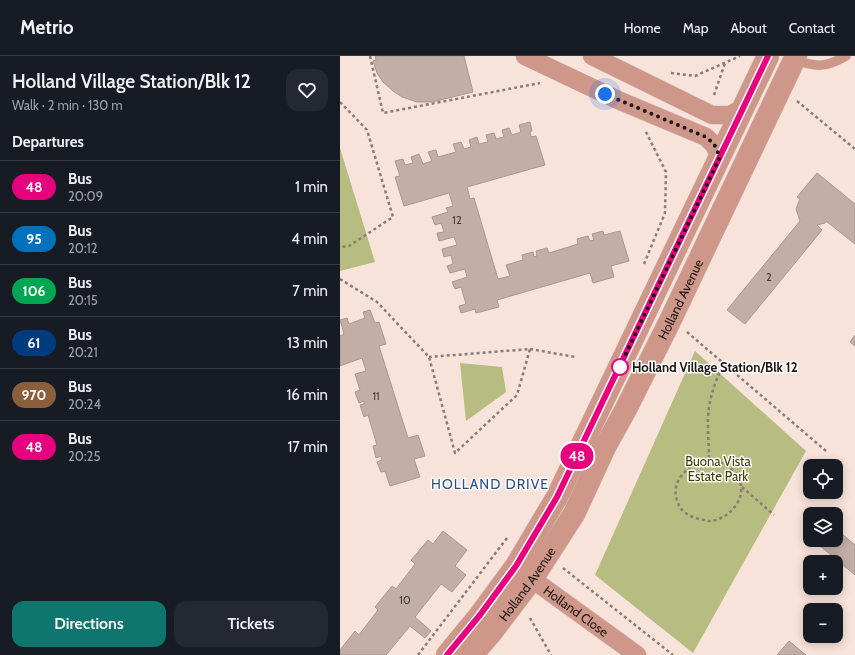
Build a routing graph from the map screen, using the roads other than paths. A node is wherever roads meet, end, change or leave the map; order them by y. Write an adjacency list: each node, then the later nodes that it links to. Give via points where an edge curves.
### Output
1 (525, 56): 7 (street, via 618,100 706,137 714,144)
2 (592, 56): 6 (street, via 712,115 730,115)
3 (768, 56): 6 (street, Holland Avenue)
4 (846, 56): 5 (lane, via 826,65 812,66)
5 (795, 58): 8 (street, Holland Avenue, via 669,323 605,447 574,514)
6 (742, 108): 7 (street, Holland Avenue)
7 (720, 157): 8 (street, Holland Avenue, via 557,497)
8 (524, 573): 9 (street, Holland Avenue, via 480,615); 10 (street, Holland Avenue, via 491,633); 11 (street, Holland Close)
9 (447, 655)
10 (472, 655)
11 (637, 655)

